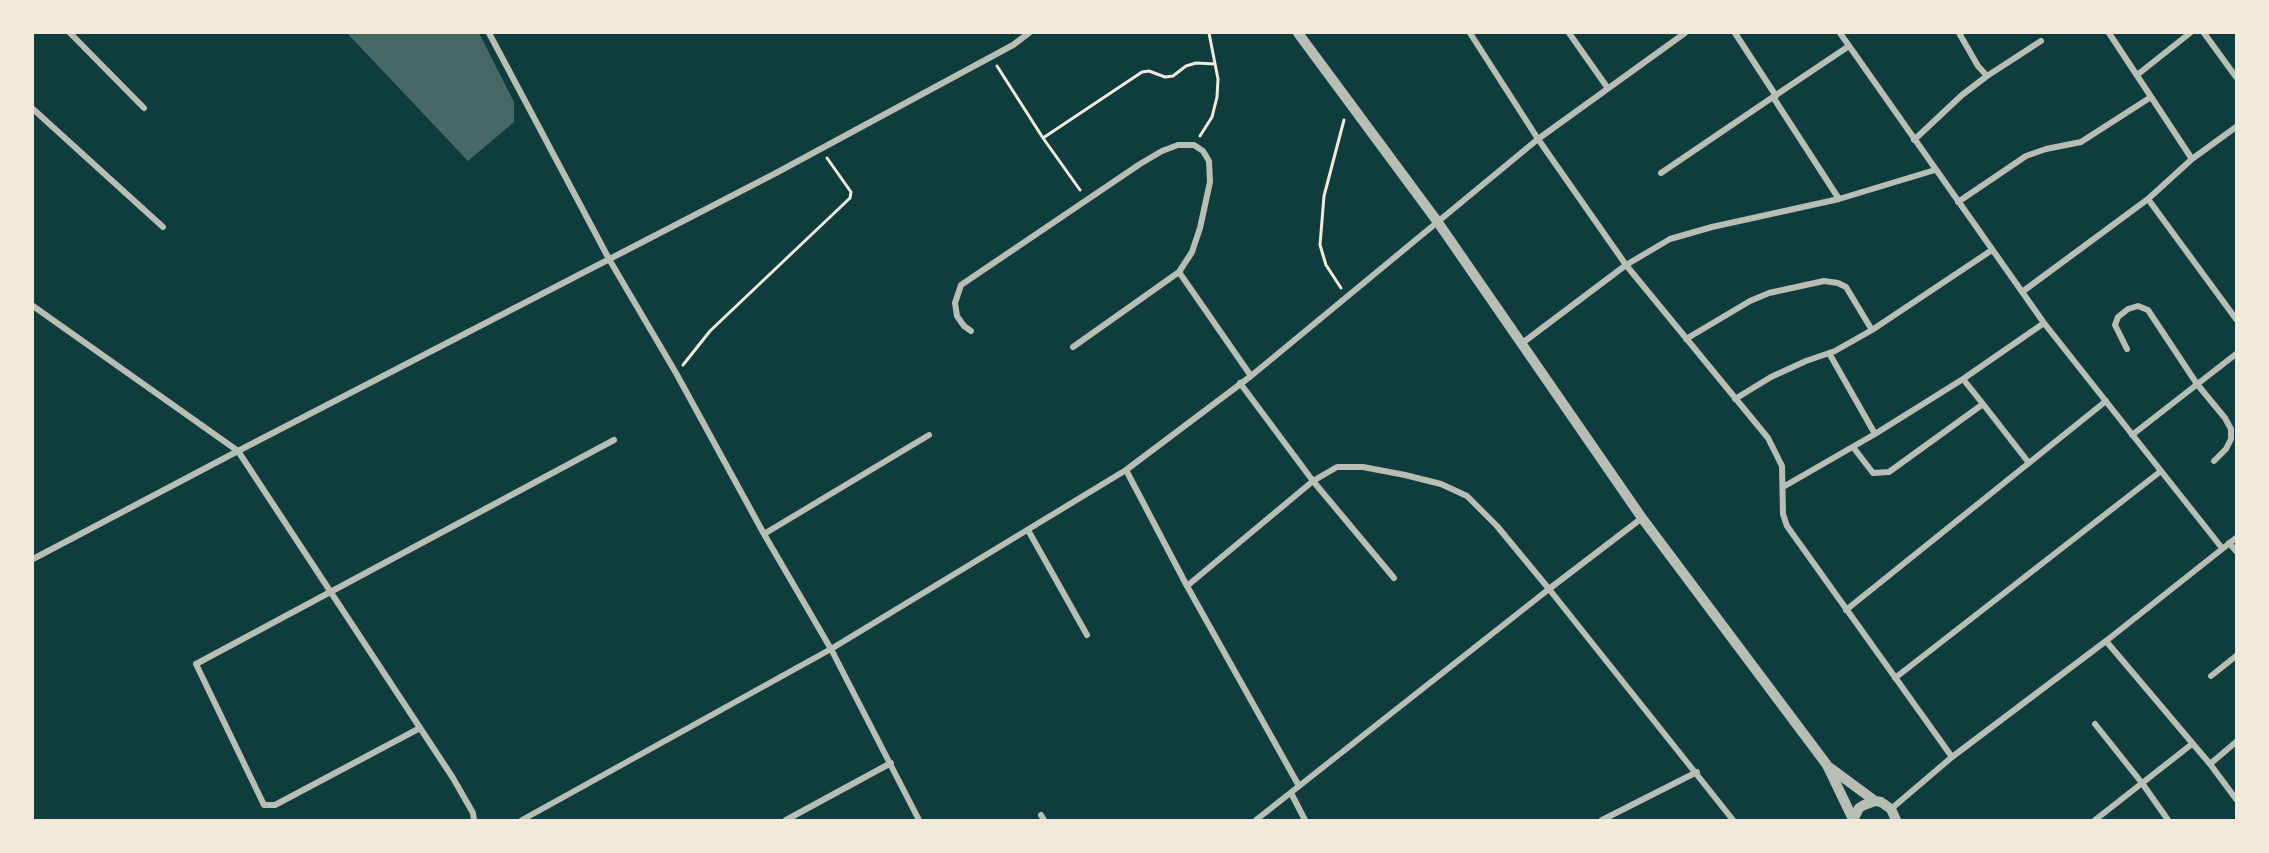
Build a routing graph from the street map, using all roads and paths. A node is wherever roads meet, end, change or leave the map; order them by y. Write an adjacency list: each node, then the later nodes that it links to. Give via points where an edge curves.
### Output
1 (70, 33): 26 (street)
2 (489, 33): 44 (street)
3 (1029, 33): 17 (street)
4 (1209, 33): 18 (path)
5 (1298, 33): 25 (street)
6 (1470, 33): 30 (street)
7 (1569, 33): 22 (street)
8 (1685, 33): 22 (street)
9 (1735, 33): 23 (street)
10 (1840, 33): 16 (street)
11 (1959, 33): 20 (street)
12 (2109, 33): 19 (street)
13 (2190, 33): 19 (street)
14 (2204, 33): 21 (street)
15 (2041, 41): 20 (street)
16 (1849, 46): 23 (street); 31 (street)
17 (992, 57): 29 (path); 33 (street)
18 (1215, 64): 29 (path, via 1196,63 1165,77 1142,72); 32 (path, via 1218,79 1212,117)
19 (2137, 75): 24 (street)
20 (1987, 76): 31 (street)
21 (2236, 77)
22 (1607, 87): 30 (street)
23 (1774, 97): 36 (street); 38 (street)
24 (2151, 97): 34 (street); 40 (street, via 2081,142 2026,156)
25 (1349, 104): 41 (street); 48 (path, via 1324,196 1320,244 1326,265)
26 (144, 108)
27 (33, 110): 42 (street)
28 (2236, 127): 34 (street)
29 (1043, 138): 39 (path)
30 (1538, 139): 41 (street); 45 (street)
31 (1914, 140): 35 (street)
32 (1194, 145): 39 (street, via 1162,151); 46 (street, via 1203,150 1209,161 1210,182 1192,252)
33 (821, 149): 44 (street); 60 (path, via 852,195 710,332)
34 (2192, 159): 37 (street)
35 (1935, 170): 38 (street); 40 (street)
36 (1661, 173)
37 (2148, 199): 47 (street); 50 (street)
38 (1839, 200): 45 (street, via 1670,239)
39 (1087, 201): 53 (street, via 961,285 955,303 957,316)
40 (1958, 202): 43 (street)
41 (1437, 221): 48 (street); 55 (street)
42 (163, 227)
43 (1992, 250): 47 (street); 52 (street)
44 (609, 259): 60 (street); 73 (street)
45 (1626, 265): 54 (street); 55 (street)
46 (1179, 272): 56 (street); 61 (street)
47 (2022, 292): 51 (street)
48 (1347, 296): 61 (street)
49 (33, 306): 73 (street)
50 (2236, 319)
51 (2044, 323): 62 (street); 66 (street)
52 (1872, 330): 54 (street, via 1846,287 1824,281 1750,301); 58 (street)
53 (971, 331)
54 (1686, 339): 65 (street)
55 (1521, 344): 80 (street)
56 (1073, 347)
57 (2127, 349): 64 (street, via 2115,325 2118,317 2138,306 2148,310)
58 (1829, 353): 65 (street, via 1771,377); 68 (street)
59 (2236, 354): 64 (street)
60 (676, 373): 82 (street)
61 (1251, 376): 63 (street)
62 (1963, 379): 67 (street); 68 (street)
63 (1240, 383): 76 (street); 78 (street)
64 (2197, 384): 70 (street); 74 (street, via 2231,429 2226,449)
65 (1736, 399): 79 (street, via 1777,454)
66 (2106, 401): 70 (street); 75 (street)
67 (1983, 404): 72 (street, via 1889,472 1872,473); 75 (street)
68 (1875, 434): 72 (street)
69 (929, 435): 82 (street)
70 (2132, 435): 77 (street)
71 (614, 440): 91 (street)
72 (1853, 447): 79 (street)
73 (238, 451): 87 (street); 91 (street)
74 (2214, 461)
75 (2029, 463): 92 (street)
76 (1126, 470): 81 (street); 89 (street)
77 (2161, 471): 85 (street); 98 (street)
78 (1313, 481): 88 (street); 89 (street); 90 (street, via 1337,467 1363,467 1441,484 1467,496)
79 (1783, 487): 92 (street, via 1787,526)
80 (1642, 518): 90 (street); 106 (street)
81 (1028, 530): 93 (street); 95 (street)
82 (764, 534): 95 (street)
83 (2236, 538): 84 (street)
84 (2229, 543): 85 (street); 86 (street)
85 (2222, 548): 94 (street)
86 (2236, 551)
87 (33, 559)
88 (1395, 578)
89 (1187, 586): 109 (street)
90 (1549, 589): 107 (street); 109 (street)
91 (332, 591): 100 (street); 100 (street, via 196,664 264,805 275,804)
92 (1846, 610): 98 (street)
93 (1087, 635)
94 (2106, 641): 102 (street); 103 (street)
95 (831, 649): 104 (street); 115 (street)
96 (2236, 656): 97 (street)
97 (2211, 675)
98 (1895, 678): 103 (street)
99 (2095, 724): 108 (street)
100 (420, 728): 114 (street, via 453,778)
101 (2236, 742): 105 (street)
102 (2192, 744): 105 (street); 108 (street)
103 (1952, 757): 113 (street)
104 (891, 763): 116 (street); 117 (street)
105 (2210, 764): 111 (street)
106 (1827, 765): 112 (street); 122 (street)
107 (1696, 772): 120 (street); 121 (street)
108 (2142, 783): 124 (street); 125 (street)
109 (1299, 786): 110 (street)
110 (1291, 793): 118 (street); 119 (street)
111 (2236, 799)
112 (1875, 801): 113 (street); 122 (street, via 1859,808)
113 (1892, 809): 123 (street)
114 (474, 820)
115 (522, 820)
116 (786, 820)
117 (919, 820)
118 (1256, 820)
119 (1305, 820)
120 (1602, 820)
121 (1733, 820)
122 (1853, 820)
123 (1896, 820)
124 (2095, 820)
125 (2168, 820)

